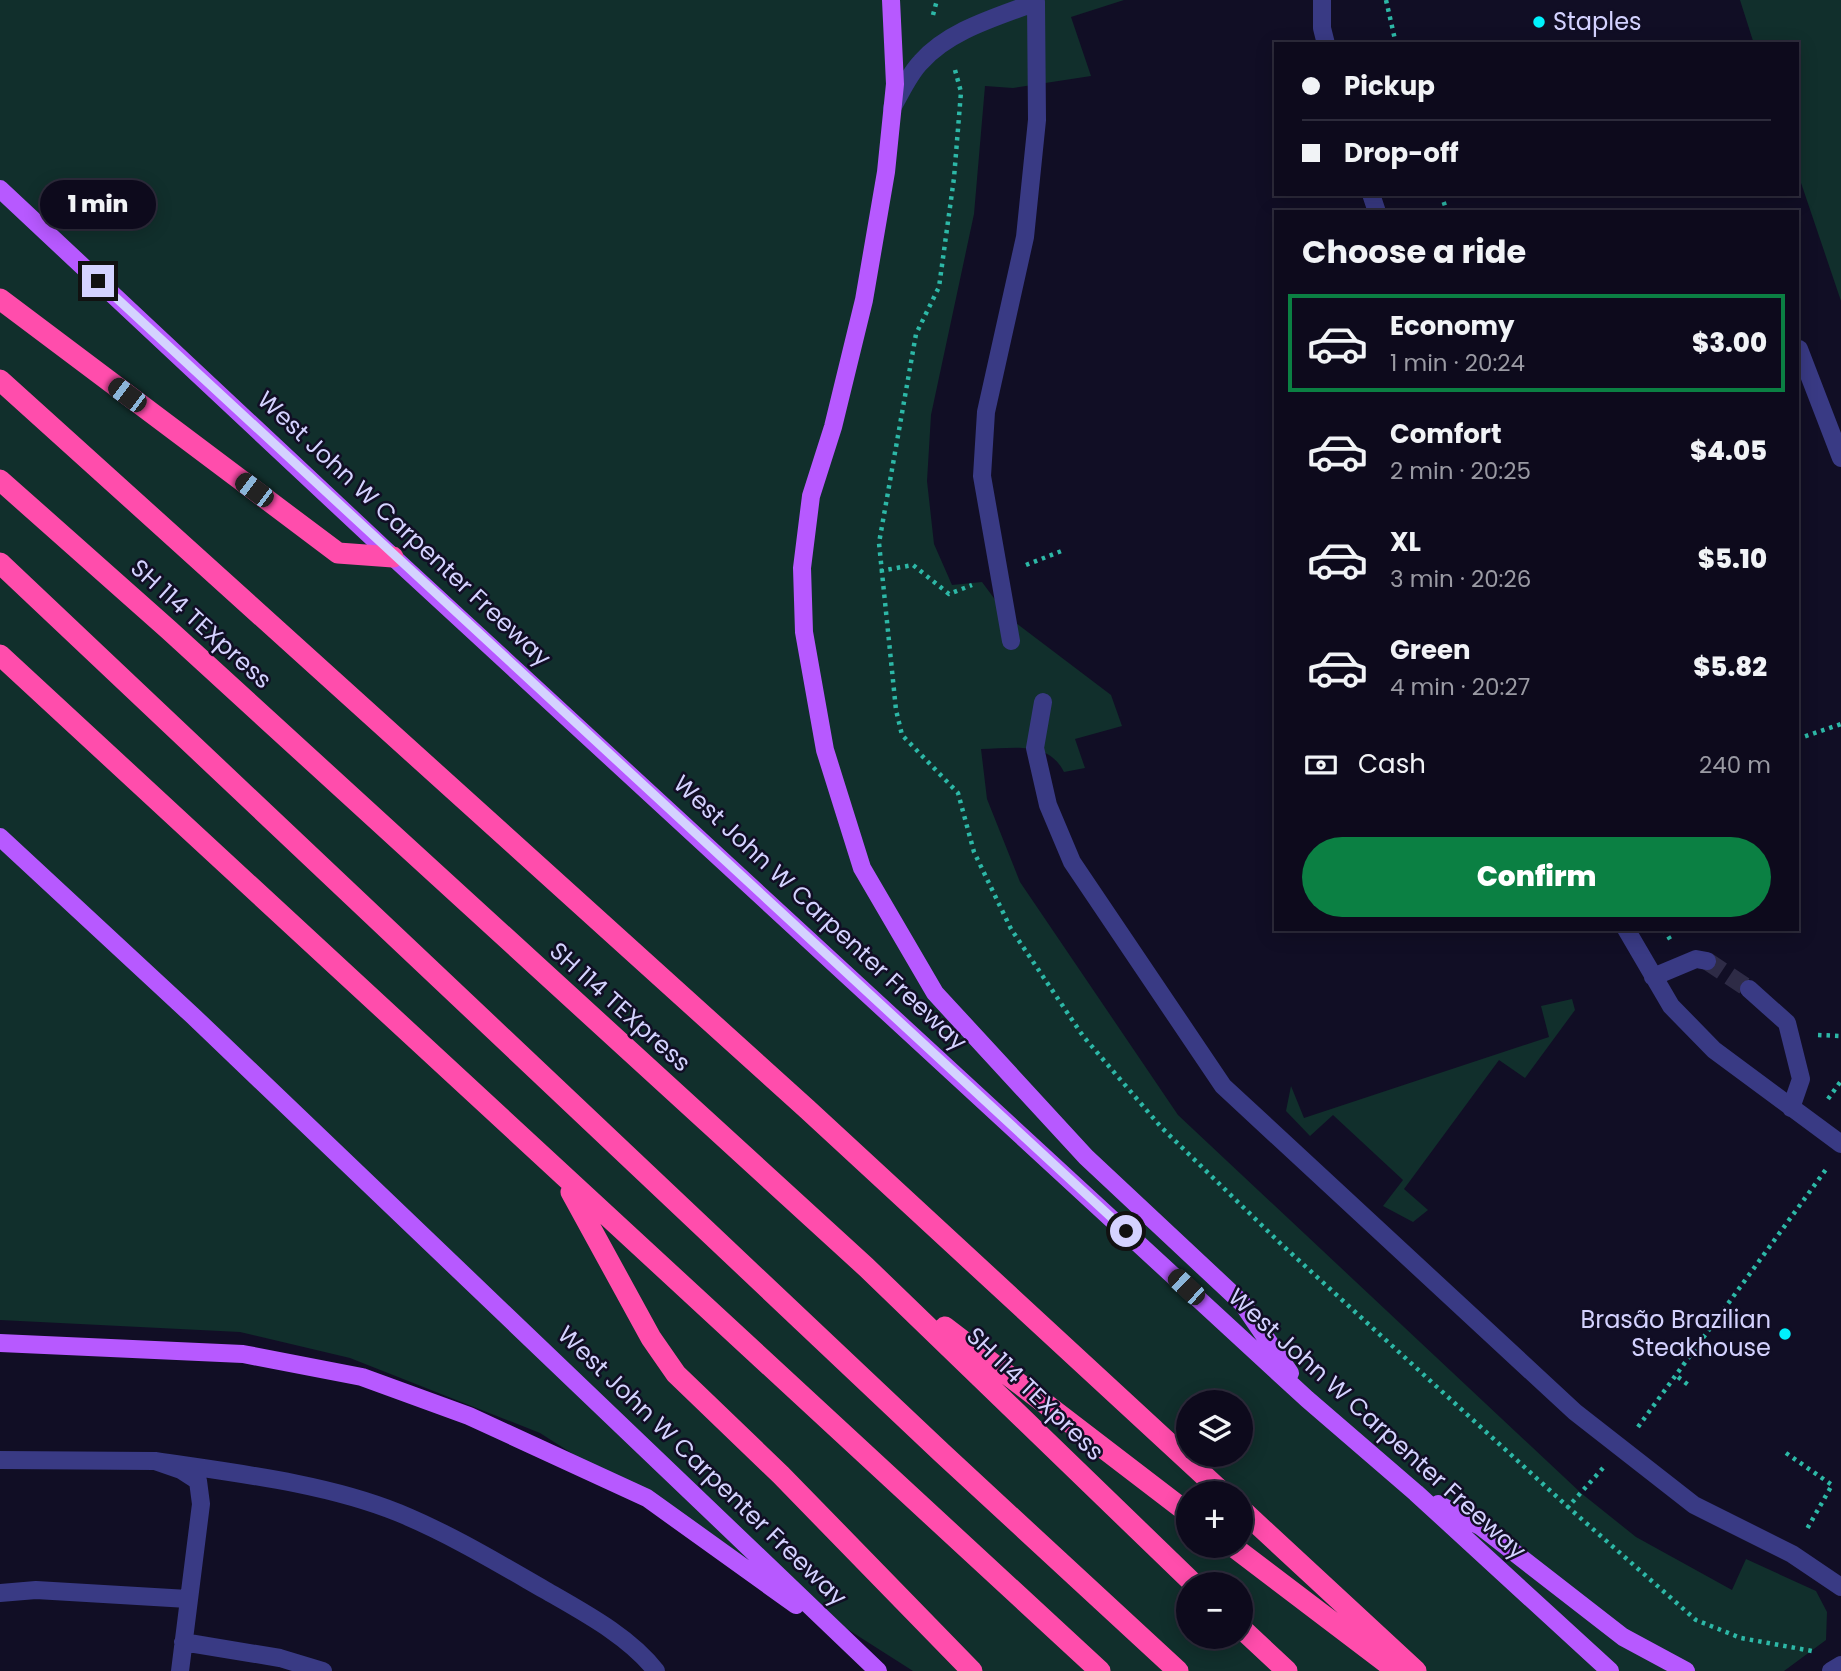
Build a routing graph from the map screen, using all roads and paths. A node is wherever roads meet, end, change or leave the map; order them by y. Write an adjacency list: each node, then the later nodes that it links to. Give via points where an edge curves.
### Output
1 (891, 0): 7 (main road)
2 (1322, 0): 5 (lane)
3 (1386, 0): 6 (path)
4 (1028, 1): 7 (lane, via 942,43 920,63); 16 (lane, via 1037,120 1025,237 986,412 982,476)
5 (1326, 42)
6 (1396, 42)
7 (892, 108): 35 (main road, via 864,300 811,496 802,568 804,632 825,750 862,868 935,993 1086,1157 1242,1303)
8 (0, 189): 14 (main road, West John W Carpenter Freeway)
9 (0, 299): 14 (highway, via 338,553)
10 (1799, 349): 12 (lane)
11 (0, 380): 40 (highway, via 807,1109)
12 (1841, 458)
13 (0, 480): 31 (highway, SH 114 TEXpress)
14 (393, 557): 35 (main road, West John W Carpenter Freeway)
15 (0, 563): 61 (highway)
16 (1011, 641)
17 (0, 655): 30 (highway)
18 (1043, 702): 36 (lane, via 1035,748 1048,805 1072,862 1223,1086)
19 (1841, 724): 20 (path)
20 (1799, 738)
21 (0, 837): 52 (main road, West John W Carpenter Freeway)
22 (1627, 931): 24 (lane)
23 (1707, 961): 24 (lane, via 1696,959)
24 (1653, 978): 28 (lane, via 1671,1006 1714,1050)
25 (1749, 989): 28 (lane, via 1787,1023 1801,1079)
26 (1807, 1035): 27 (path)
27 (1841, 1036)
28 (1791, 1108): 29 (lane)
29 (1838, 1151): 33 (path)
30 (561, 1175): 59 (highway, via 651,1338 676,1374); 60 (highway)
31 (866, 1267): 42 (highway); 46 (highway, SH 114 TEXpress)
32 (0, 1343): 52 (main road, via 243,1354 362,1377 468,1416 647,1498)
33 (1678, 1377): 34 (path); 36 (path)
34 (1691, 1387)
35 (1307, 1399): 41 (main road, West John W Carpenter Freeway)
36 (1620, 1450): 44 (lane, via 1694,1505); 53 (path, via 1568,1507 1696,1620 1741,1639)
37 (1786, 1452): 44 (path, via 1832,1485)
38 (0, 1460): 39 (lane)
39 (155, 1461): 49 (lane, via 198,1481 201,1504); 57 (lane, via 266,1477 398,1513 475,1549 590,1615)
40 (1210, 1481)
41 (1416, 1493): 65 (main road, West John W Carpenter Freeway); 66 (main road, via 1480,1526 1623,1637)
42 (1176, 1504)
43 (1253, 1520): 64 (highway)
44 (1792, 1554): 47 (lane)
45 (1248, 1558): 63 (highway)
46 (1182, 1572)
47 (1841, 1587)
48 (0, 1593): 49 (lane, via 36,1590)
49 (188, 1599): 51 (lane)
50 (1253, 1639): 62 (highway)
51 (183, 1642): 55 (lane); 56 (lane, via 280,1658)
52 (848, 1642): 58 (main road, West John W Carpenter Freeway)
53 (1822, 1653)
54 (1841, 1665): 67 (lane)
55 (180, 1671)
56 (323, 1671)
57 (656, 1671)
58 (878, 1671)
59 (972, 1671)
60 (1100, 1671)
61 (1178, 1671)
62 (1287, 1671)
63 (1397, 1671)
64 (1416, 1671)
65 (1610, 1671)
66 (1686, 1671)
67 (1831, 1671)

